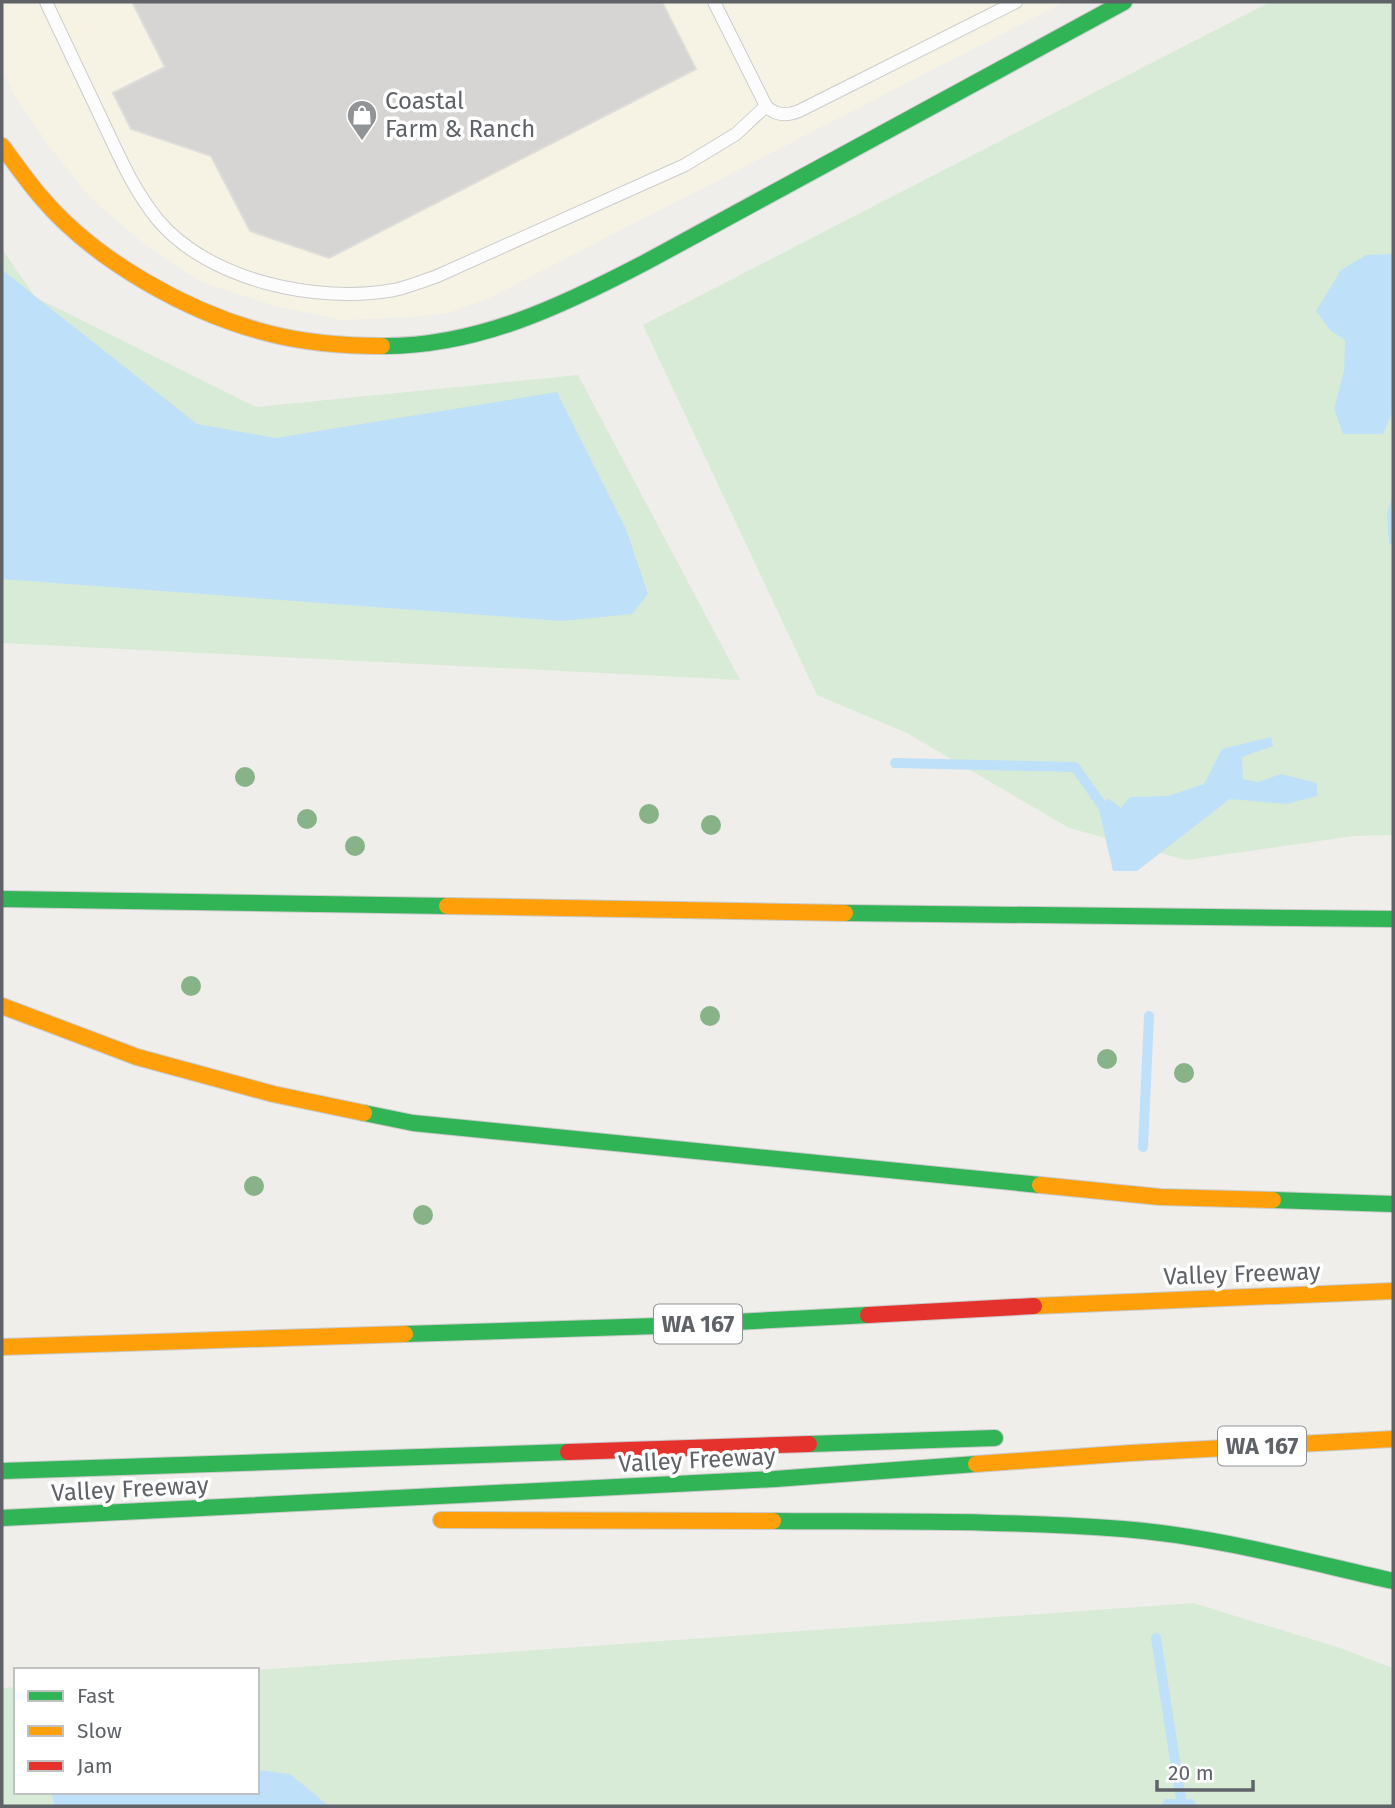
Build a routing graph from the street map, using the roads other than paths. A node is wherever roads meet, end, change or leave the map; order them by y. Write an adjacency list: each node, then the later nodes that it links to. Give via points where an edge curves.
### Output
1 (46, 2): 5 (lane, via 132,182 159,220 184,244 219,266 308,292 395,290 435,277 685,165 736,134)
2 (714, 2): 5 (lane)
3 (1016, 2): 5 (lane, via 799,111 780,114)
4 (1124, 2): 6 (main road, via 603,284 505,326 440,342 372,348 313,341 248,328 200,310 116,265 85,242 30,186)
5 (766, 106)
6 (2, 146)
7 (2, 899): 8 (main road)
8 (1262, 916): 9 (main road); 10 (main road)
9 (1393, 919)
10 (1393, 927)
11 (2, 1006): 12 (main road, via 137,1057 272,1094 414,1123 1160,1197)
12 (1393, 1204)
13 (1393, 1291): 14 (main road, Valley Freeway / WA 167, via 657,1326)
14 (2, 1348)
15 (1017, 1437): 19 (main road)
16 (1393, 1439): 18 (main road, Valley Freeway / WA 167)
17 (1069, 1441): 18 (main road)
18 (1131, 1453): 20 (main road, Valley Freeway / WA 167, via 775,1479)
19 (2, 1471)
20 (5, 1518): 21 (main road)
21 (284, 1520)
22 (421, 1521): 23 (main road, via 666,1518 1124,1529 1210,1540)
23 (1393, 1581)

